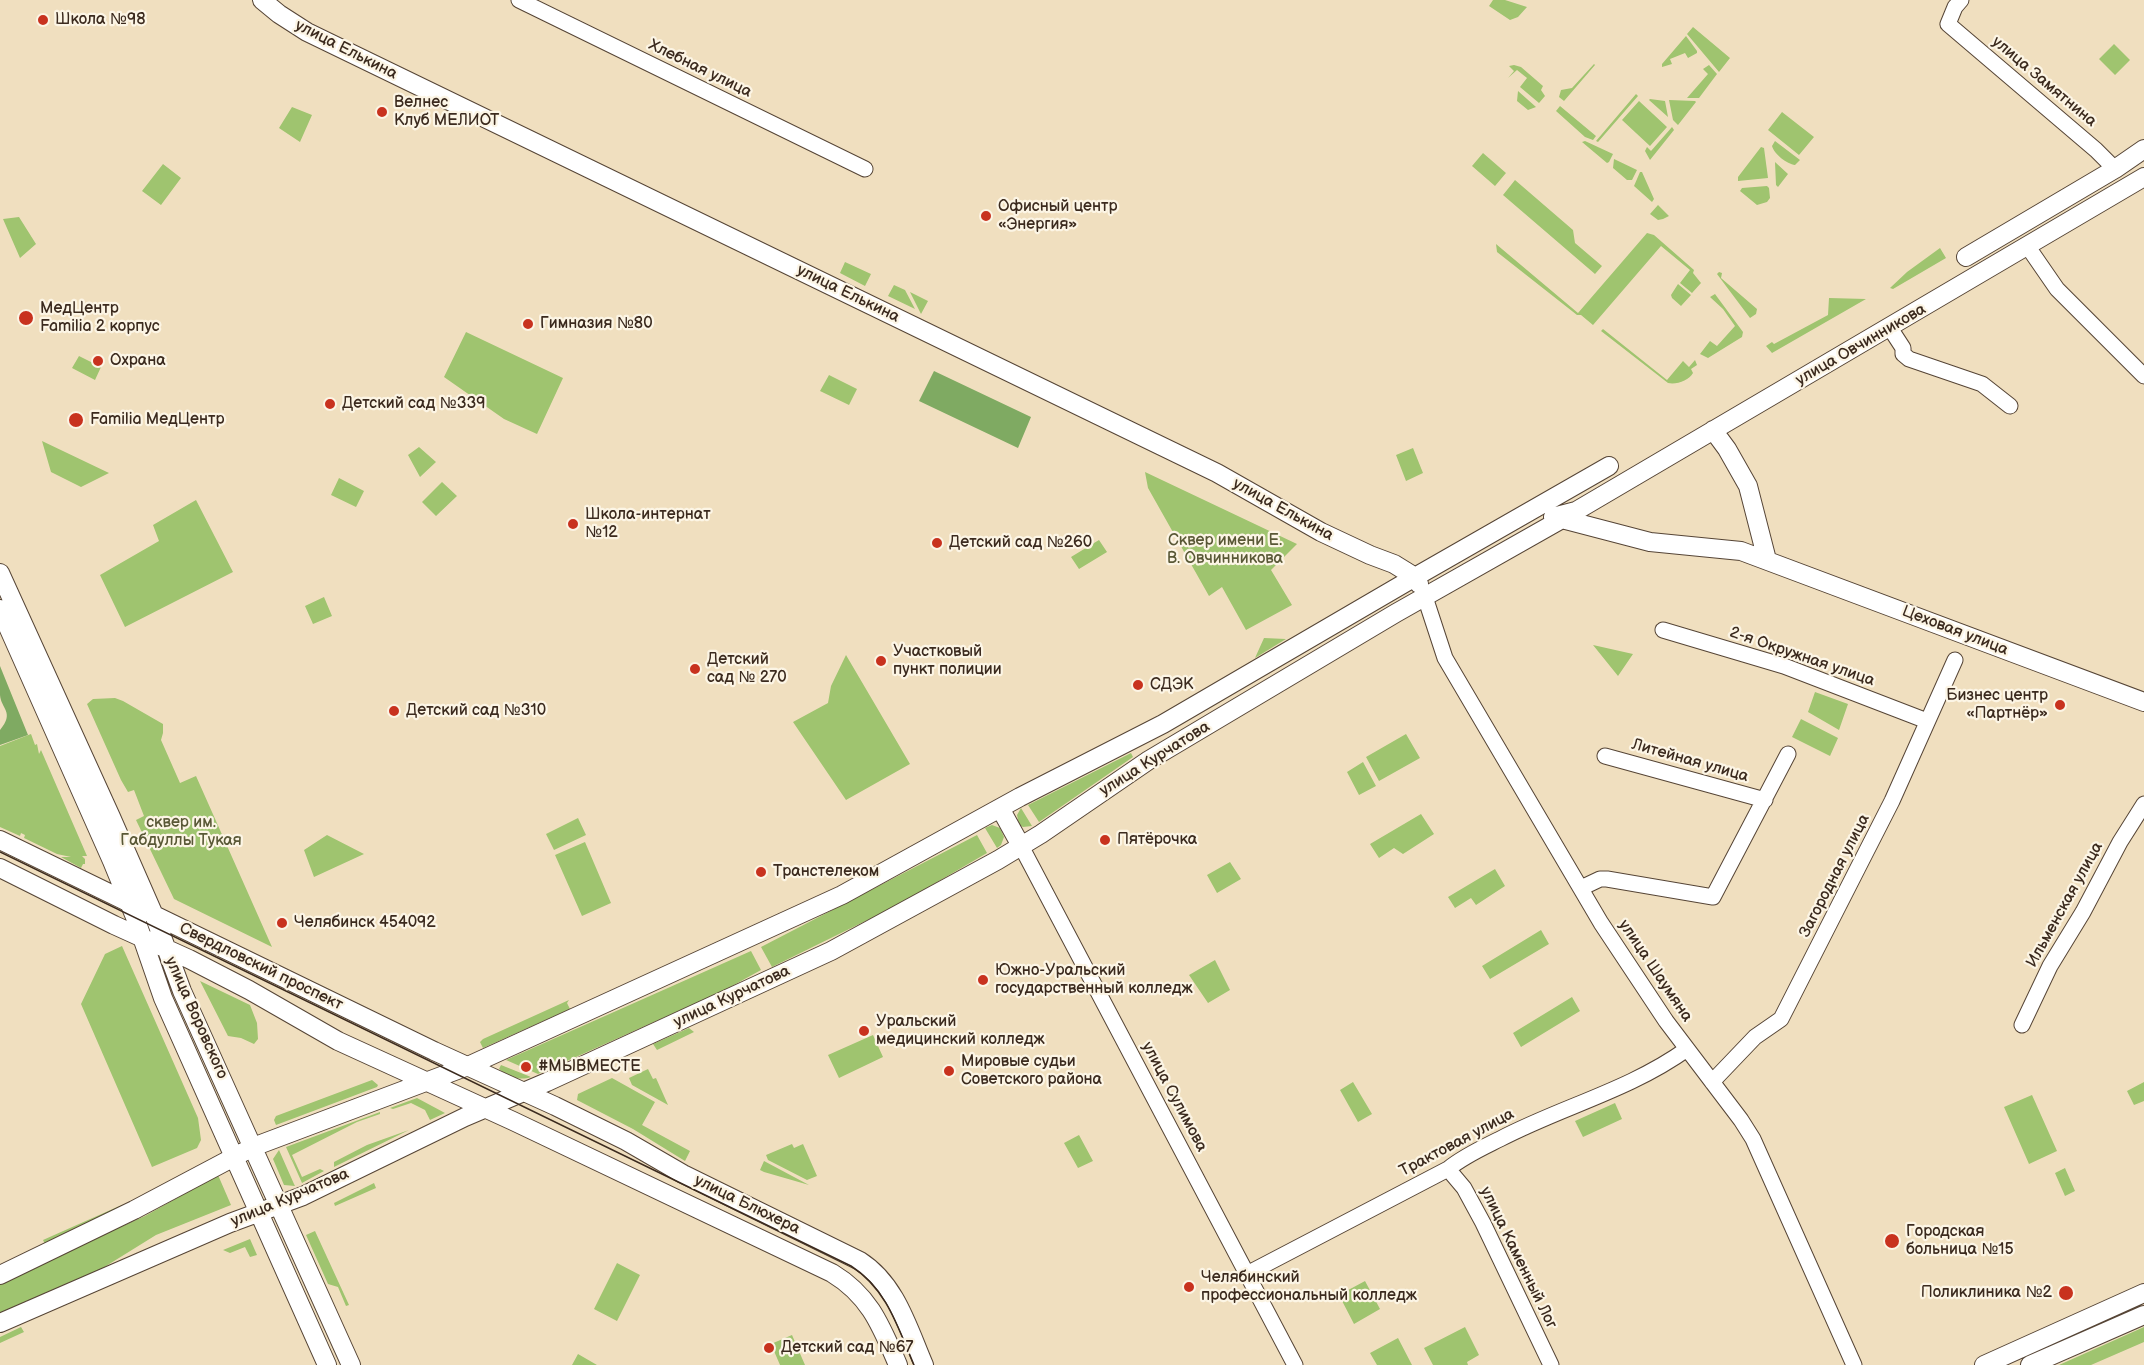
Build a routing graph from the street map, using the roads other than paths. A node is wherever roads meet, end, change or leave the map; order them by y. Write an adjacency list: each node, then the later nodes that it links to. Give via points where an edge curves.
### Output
1 (262, 0): 19 (main road, улица Елькина, via 307,32 1217,473 1321,532)
2 (519, 0): 5 (street, Хлебная улица)
3 (1961, 0): 6 (street, улица Замятнина, via 1948,24)
4 (2144, 149): 6 (main road)
5 (865, 169)
6 (2115, 169): 9 (main road)
7 (2144, 177): 8 (main road, улица Овчинникова)
8 (2028, 246): 10 (main road, улица Овчинникова); 11 (street, via 2057,289)
9 (1966, 257)
10 (1890, 328): 12 (street, via 1909,359 1982,384); 13 (main road, улица Овчинникова)
11 (2144, 376)
12 (2010, 406)
13 (1713, 430): 15 (main road, улица Овчинникова); 17 (main road, via 1748,486)
14 (1609, 466): 16 (main road)
15 (1569, 515): 16 (main road); 17 (main road, Цеховая улица, via 1650,542 1724,548); 20 (main road, улица Овчинникова)
16 (1491, 534): 19 (main road)
17 (1767, 560): 24 (main road, Цеховая улица)
18 (0, 573): 36 (main road, улица Воровского)
19 (1414, 577): 20 (main road); 30 (main road, улица Курчатова, via 1163,724)
20 (1425, 597): 32 (main road, улица Курчатова, via 1149,760); 34 (street, улица Шаумяна, via 1444,658)
21 (0, 609): 35 (main road, улица Воровского)
22 (1663, 630): 25 (street, 2-я Окружная улица, via 1784,666)
23 (1955, 660): 25 (street, Загородная улица)
24 (2144, 702)
25 (1928, 721): 43 (street, Загородная улица, via 1892,801 1781,1019 1755,1037)
26 (1788, 754): 28 (street)
27 (1605, 756): 28 (street, Литейная улица)
28 (1765, 800): 34 (street, via 1713,897 1607,879)
29 (2144, 804): 39 (street, Ильменская улица, via 2050,966)
30 (1000, 808): 32 (main road); 41 (main road, улица Курчатова, via 814,909)
31 (0, 840): 35 (main road, Свердловский проспект)
32 (1021, 846): 44 (main road, улица Курчатова, via 831,951); 51 (street, улица Сулимова)
33 (0, 868): 37 (main road, Свердловский проспект)
34 (1581, 888): 40 (street, улица Шаумяна)
35 (129, 903): 36 (main road, Свердловский проспект); 37 (main road, улица Воровского)
36 (154, 915): 38 (main road, улица Воровского); 41 (main road, Свердловский проспект)
37 (142, 937): 38 (main road, Свердловский проспект); 47 (main road, улица Воровского, via 163,998)
38 (166, 948): 42 (main road, Свердловский проспект, via 338,1041); 46 (main road, улица Воровского)
39 (2022, 1025)
40 (1687, 1049): 43 (street, улица Шаумяна); 48 (street, Трактовая улица, via 1643,1076 1515,1131)
41 (468, 1066): 42 (main road, улица Курчатова); 44 (main road, Свердловский проспект)
42 (427, 1081): 45 (main road, Свердловский проспект); 46 (main road, улица Курчатова)
43 (1712, 1082): 62 (street, улица Шаумяна, via 1753,1138)
44 (524, 1092): 45 (main road, улица Курчатова); 59 (main road, улица Блюхера, via 866,1265 893,1296)
45 (485, 1108): 49 (main road, улица Курчатова); 58 (main road, улица Блюхера, via 842,1279 868,1304)
46 (253, 1147): 47 (main road, улица Курчатова); 49 (main road, улица Воровского)
47 (234, 1156): 50 (main road, улица Воровского); 52 (main road, улица Курчатова)
48 (1448, 1169): 51 (street, Трактовая улица); 61 (street, улица Каменный Лог, via 1464,1188 1483,1223)
49 (279, 1206): 50 (main road, улица Курчатова); 57 (main road, улица Воровского)
50 (259, 1212): 55 (main road, улица Курчатова); 56 (main road, улица Воровского)
51 (1247, 1274): 60 (street, улица Сулимова)
52 (0, 1275)
53 (2144, 1293): 63 (main road)
54 (2144, 1315): 64 (main road)
55 (0, 1323)
56 (327, 1365)
57 (351, 1365)
58 (898, 1365)
59 (924, 1365)
60 (1295, 1365)
61 (1551, 1365)
62 (1854, 1365)
63 (1983, 1365)
64 (2030, 1365)

